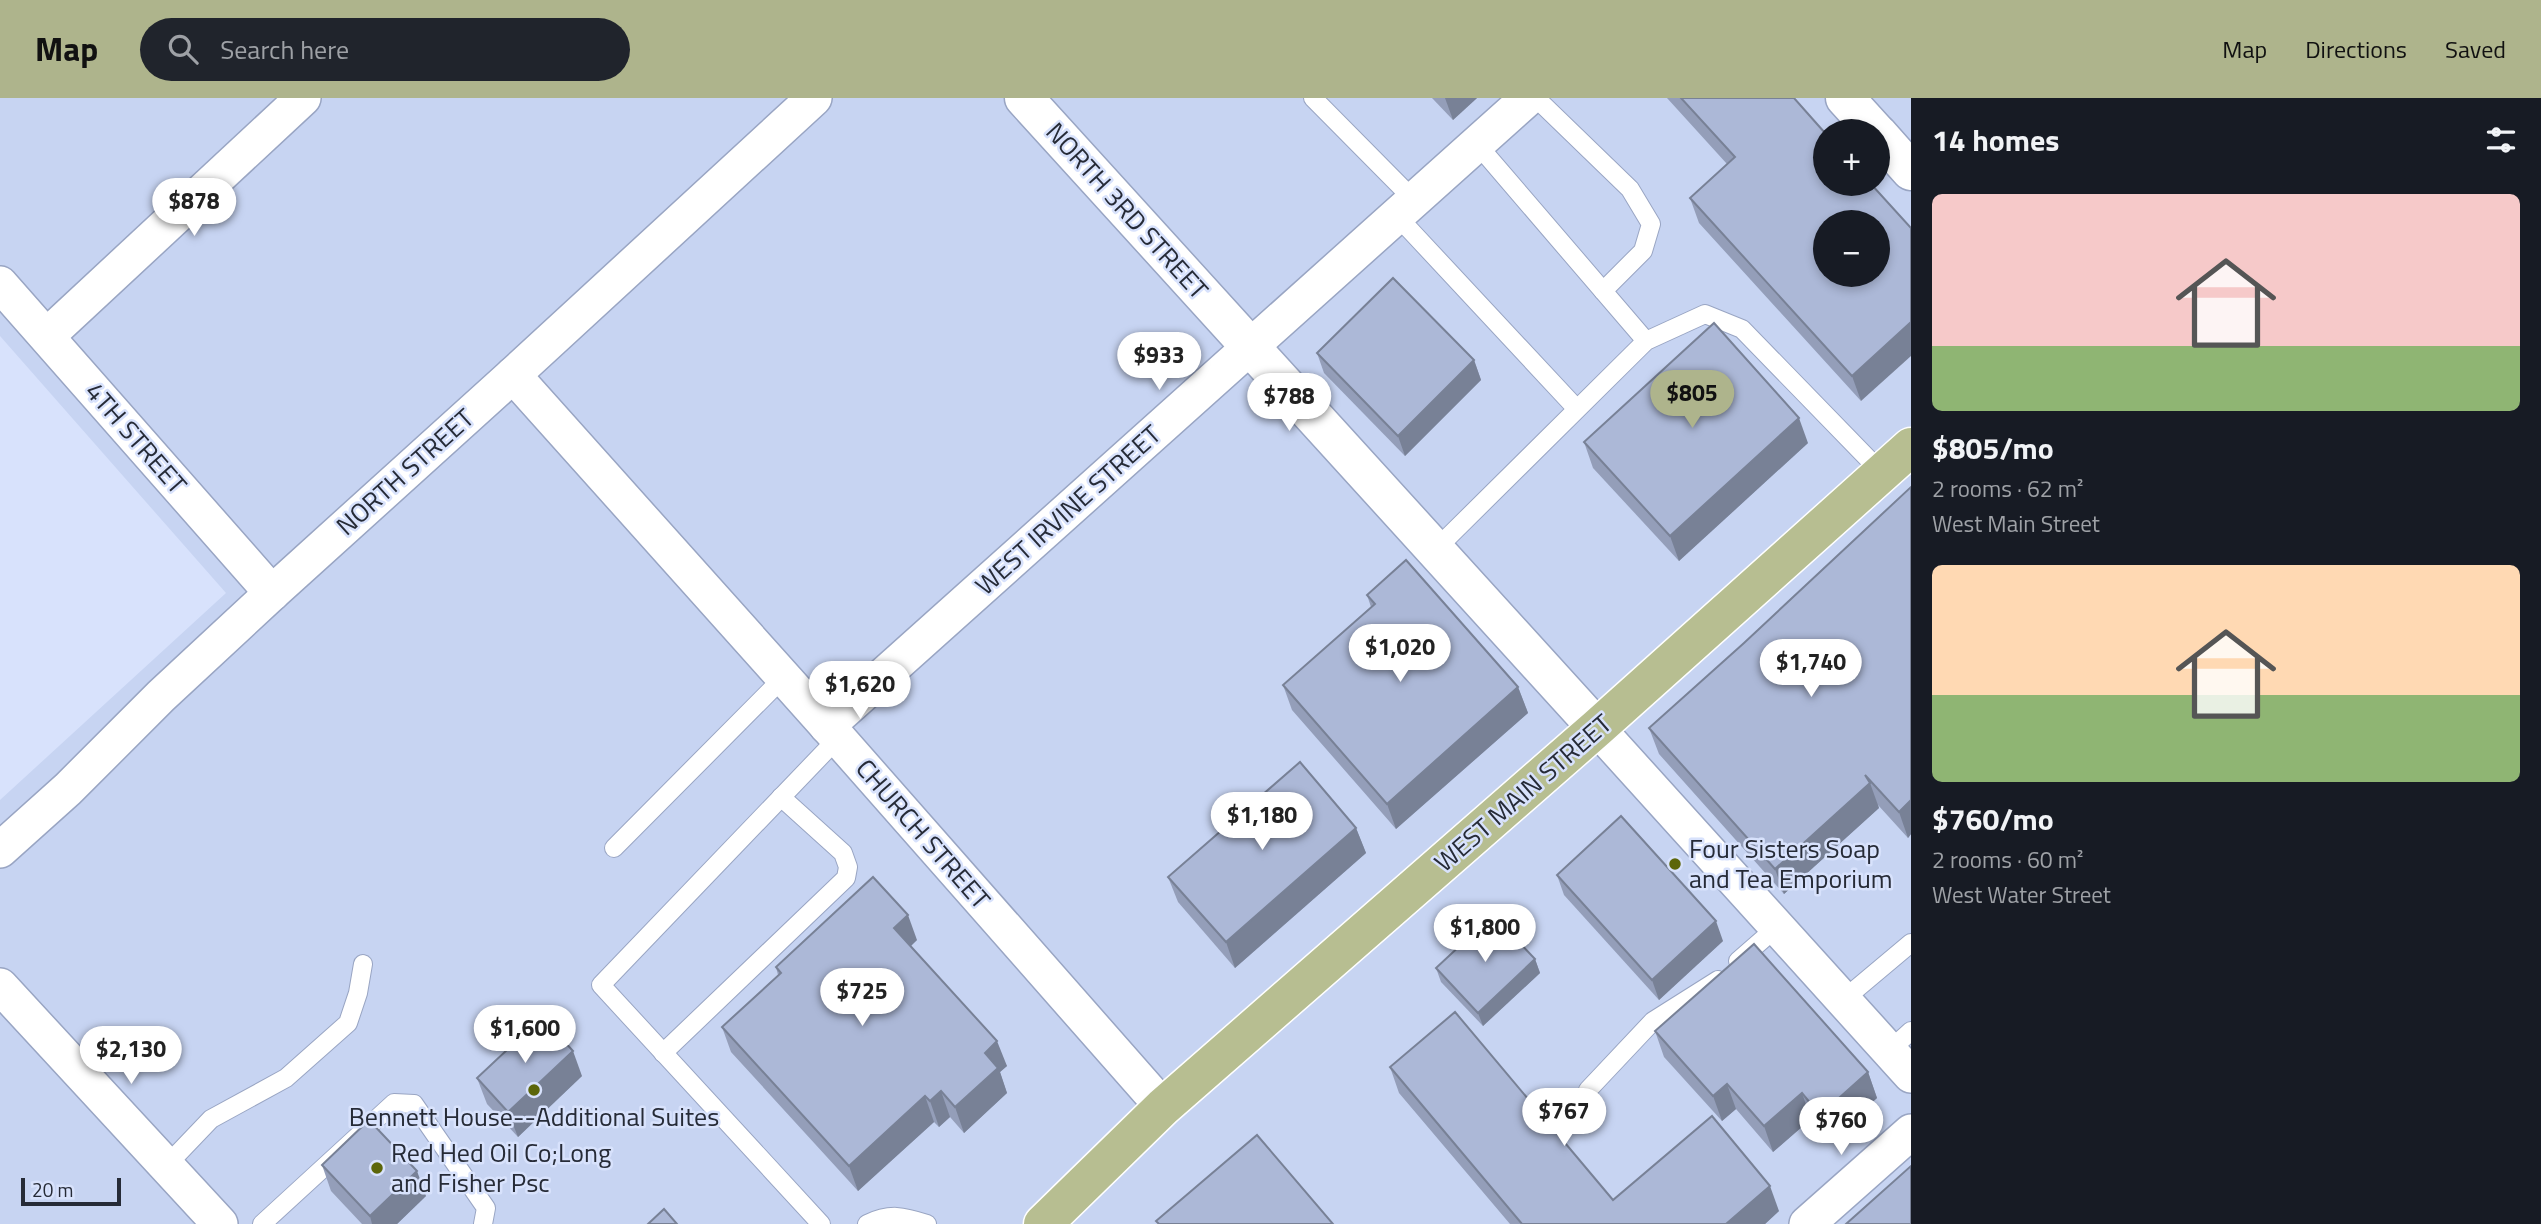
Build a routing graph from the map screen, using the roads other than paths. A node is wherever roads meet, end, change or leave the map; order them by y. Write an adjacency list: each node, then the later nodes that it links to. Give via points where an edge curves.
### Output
1 (303, 98): 15 (street)
2 (814, 98): 18 (street, NORTH STREET)
3 (1024, 98): 17 (street, NORTH 3RD STREET)
4 (1313, 98): 12 (lane)
5 (1528, 98): 9 (street, WEST IRVINE STREET)
6 (1536, 98): 14 (lane, via 1630,189 1651,224 1643,251)
7 (1846, 98): 8 (street)
8 (1865, 119)
9 (1477, 144): 12 (street, WEST IRVINE STREET); 14 (lane)
10 (1890, 148): 11 (street)
11 (1911, 171)
12 (1406, 208): 17 (street, WEST IRVINE STREET); 19 (lane)
13 (0, 284): 15 (street, 4TH STREET)
14 (1603, 291): 16 (lane)
15 (47, 335): 23 (street, 4TH STREET)
16 (1646, 341): 19 (lane); 21 (lane, via 1705,314 1742,329)
17 (1251, 347): 22 (street, NORTH 3RD STREET); 26 (street, WEST IRVINE STREET)
18 (513, 375): 23 (street, NORTH STREET); 24 (street, CHURCH STREET)
19 (1576, 408): 22 (lane)
20 (1911, 447): 21 (main road, WEST MAIN STREET)
21 (1882, 472): 25 (main road, WEST MAIN STREET)
22 (1435, 550): 25 (street, NORTH 3RD STREET)
23 (272, 593): 29 (street, NORTH STREET)
24 (782, 678): 26 (street, CHURCH STREET); 28 (lane)
25 (1597, 728): 30 (street); 38 (main road, WEST MAIN STREET)
26 (833, 732): 27 (lane); 38 (street, CHURCH STREET)
27 (781, 797): 36 (lane, via 601,985); 36 (lane, via 844,853 846,878)
28 (614, 848)
29 (0, 850)
30 (1777, 927): 34 (street); 37 (lane, via 1715,982 1653,1021)
31 (1911, 943): 34 (lane)
32 (363, 964): 40 (lane, via 348,1023 286,1078 211,1119)
33 (0, 986): 40 (street)
34 (1843, 1000): 35 (street)
35 (1904, 1052)
36 (663, 1053): 45 (lane)
37 (1588, 1090)
38 (1163, 1107): 41 (main road, WEST MAIN STREET)
39 (1911, 1132): 48 (street)
40 (167, 1165): 42 (street)
41 (1062, 1218)
42 (220, 1224)
43 (262, 1224): 44 (lane, via 394,1103 414,1104 486,1208)
44 (483, 1224)
45 (821, 1224)
46 (867, 1224): 47 (lane, via 883,1216)
47 (927, 1224)
48 (1807, 1224)

